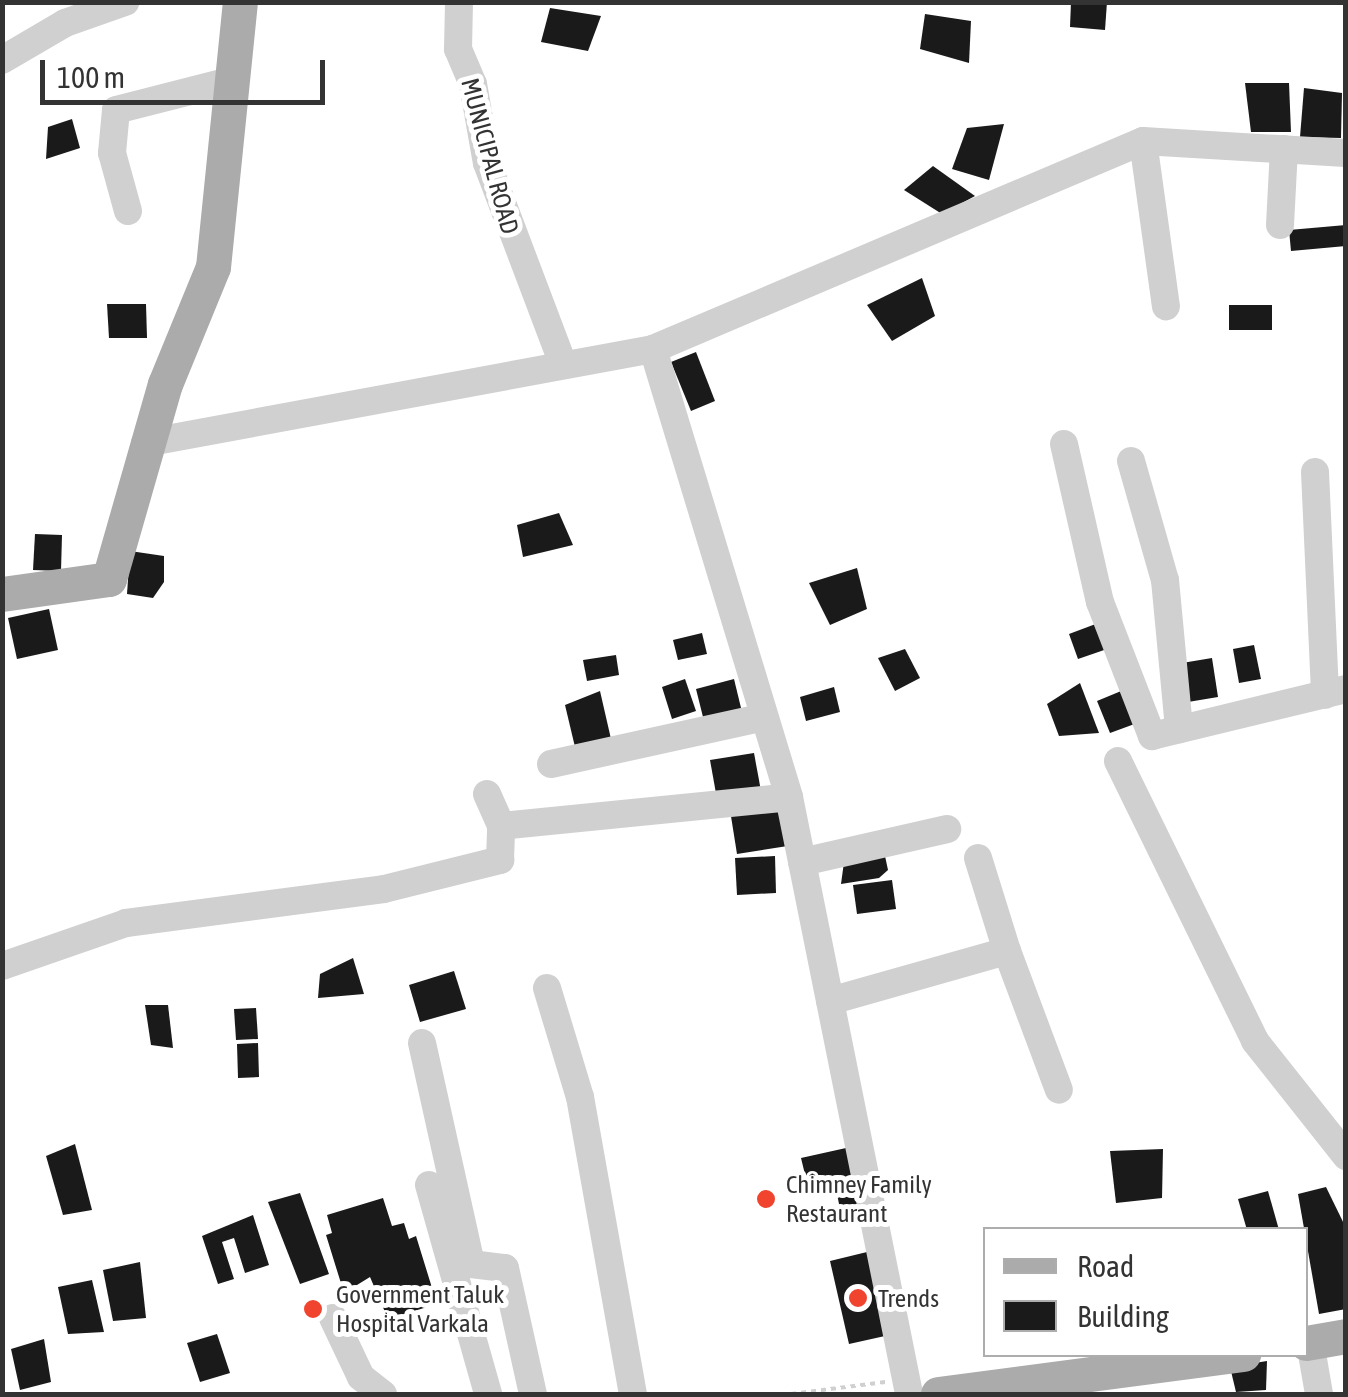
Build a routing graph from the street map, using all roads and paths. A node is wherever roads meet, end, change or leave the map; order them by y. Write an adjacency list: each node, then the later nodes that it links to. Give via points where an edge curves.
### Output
1 (125, 2): 4 (street, via 65,23)
2 (240, 2): 5 (main road)
3 (459, 2): 13 (street, MUNICIPAL ROAD, via 458,49 473,84 487,163)
4 (2, 60)
5 (234, 80): 9 (street, via 116,110 112,153); 14 (main road, via 212,266)
6 (1143, 140): 7 (street); 11 (street); 12 (street)
7 (1284, 150): 8 (street); 10 (street)
8 (1346, 153)
9 (128, 210)
10 (1280, 225)
11 (1166, 306)
12 (653, 349): 13 (street); 20 (street)
13 (562, 361): 14 (street)
14 (145, 443): 18 (main road, via 109,579)
15 (1064, 444): 21 (street, via 1081,537 1140,708 1152,736)
16 (1132, 461): 21 (street, via 1165,580)
17 (1315, 472): 19 (street)
18 (2, 594)
19 (1335, 692): 21 (street)
20 (764, 718): 23 (street); 25 (street)
21 (1179, 729)
22 (1118, 761): 36 (street, via 1254,1041)
23 (551, 764)
24 (486, 794): 26 (street)
25 (789, 797): 26 (street); 29 (street)
26 (501, 826): 31 (street, via 500,860 384,889 126,924)
27 (947, 829): 29 (street)
28 (978, 858): 30 (street)
29 (802, 862): 33 (street)
30 (1007, 951): 33 (street); 35 (street)
31 (2, 966)
32 (547, 988): 45 (street, via 580,1098)
33 (830, 1001): 46 (street)
34 (422, 1043): 44 (street, via 472,1264 505,1268)
35 (1059, 1090)
36 (1346, 1156)
37 (430, 1186): 43 (street)
38 (333, 1318): 42 (street, via 361,1377)
39 (1346, 1336): 40 (main road)
40 (1308, 1343): 48 (street)
41 (1219, 1357): 47 (main road)
42 (383, 1394)
43 (488, 1394)
44 (534, 1394)
45 (634, 1394)
46 (909, 1394)
47 (938, 1394)
48 (1318, 1394)

